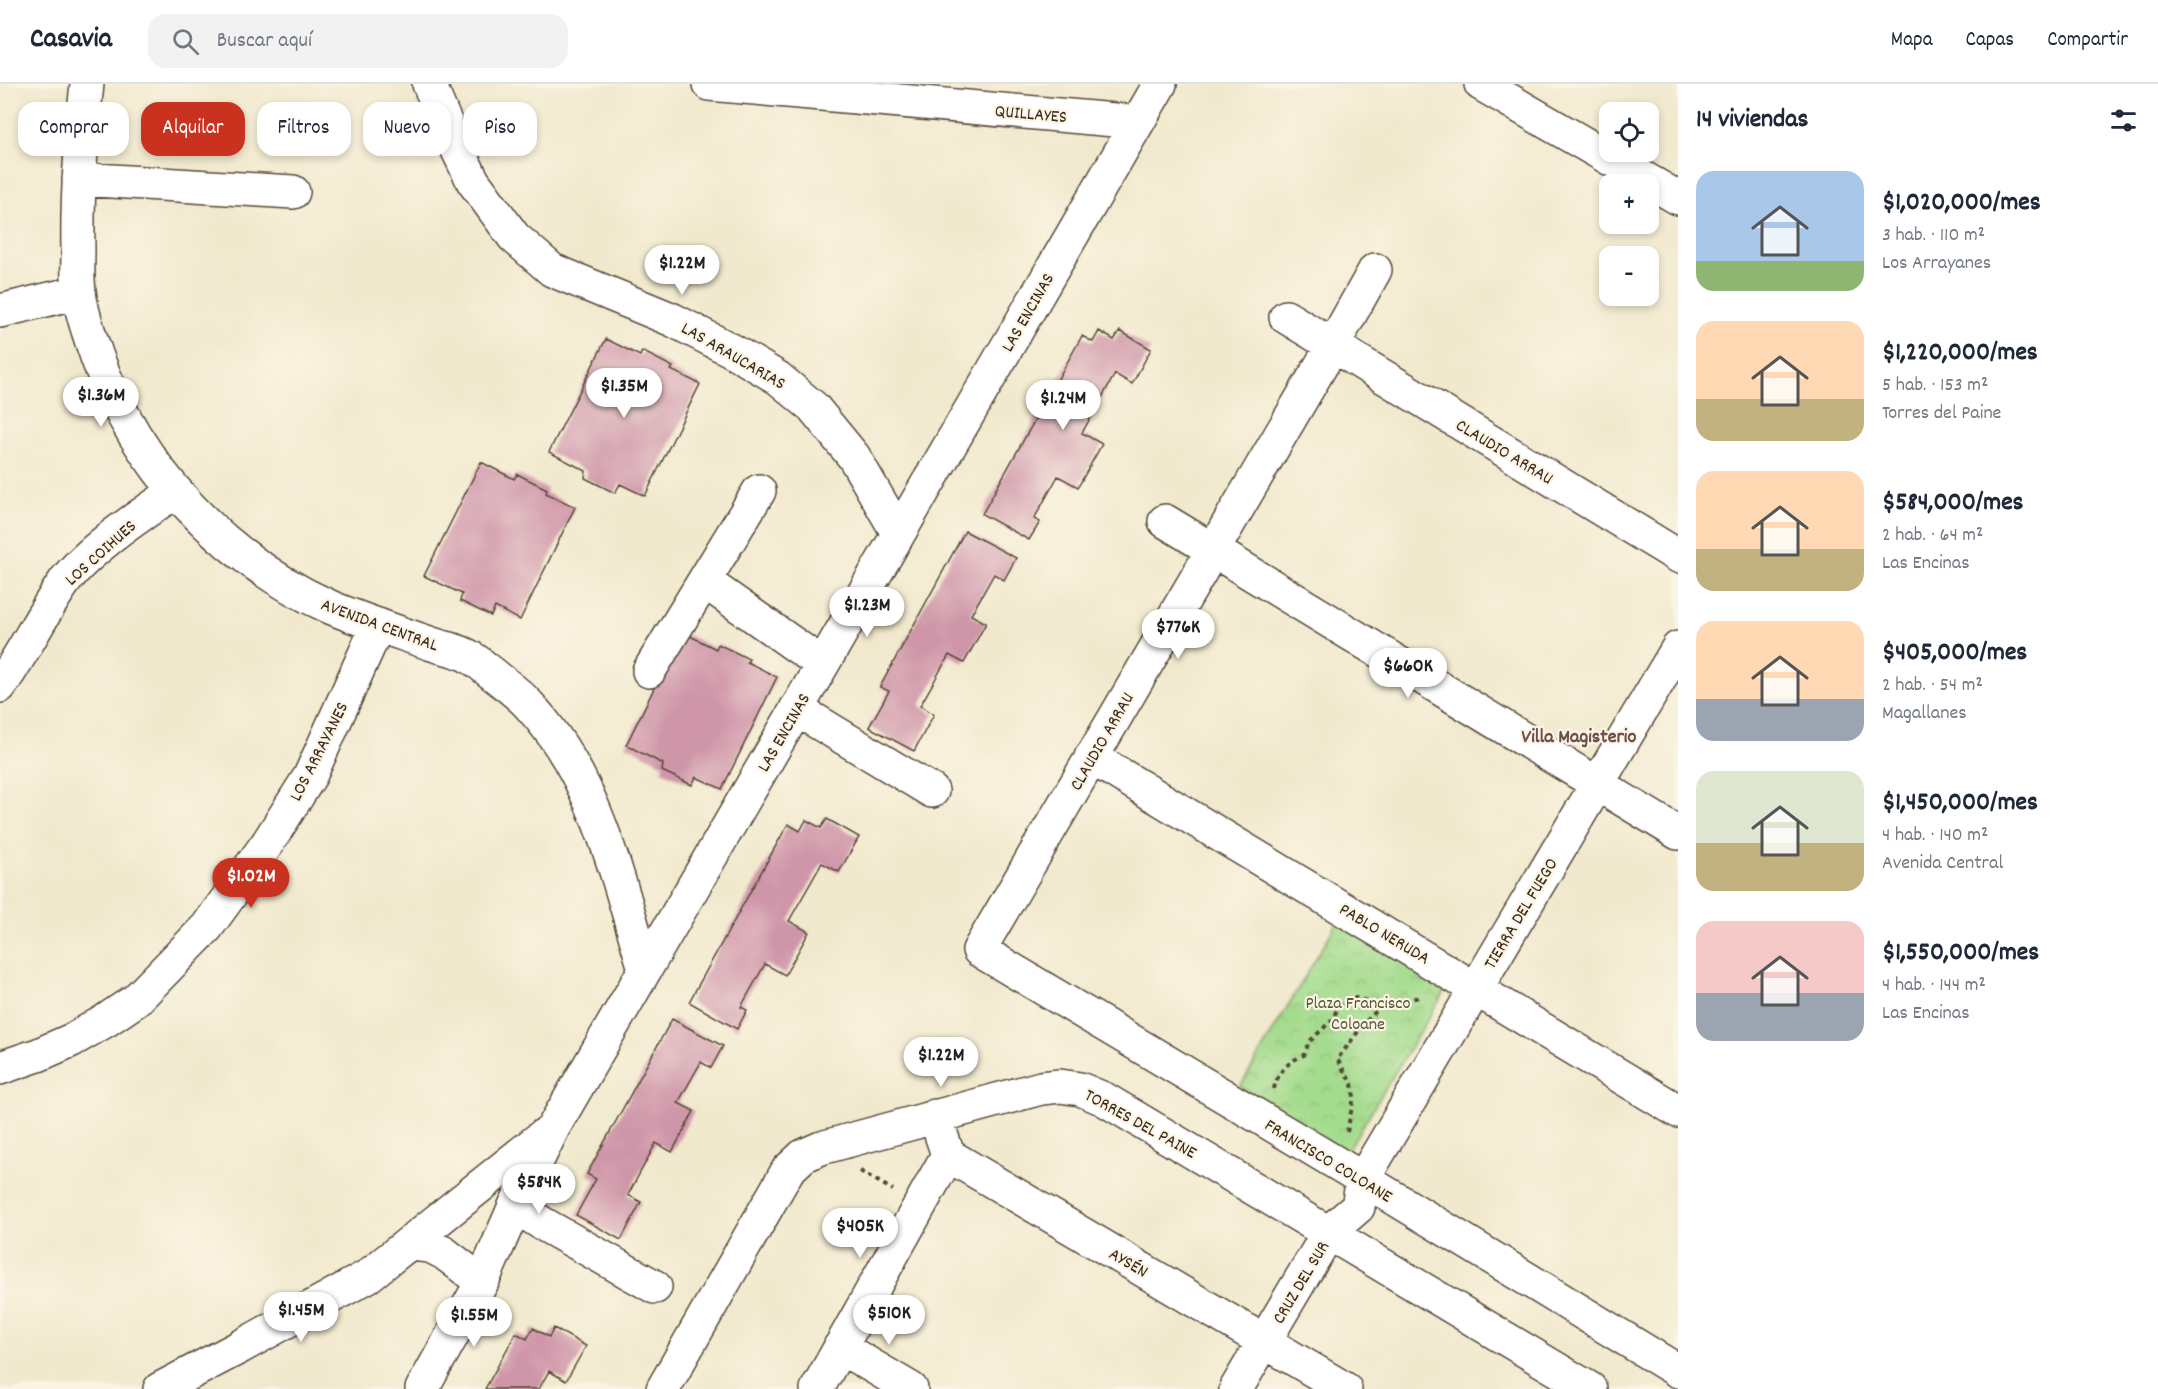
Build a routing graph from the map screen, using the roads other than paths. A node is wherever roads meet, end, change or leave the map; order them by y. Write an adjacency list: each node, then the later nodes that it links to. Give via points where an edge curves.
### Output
1 (87, 84): 7 (street, AVENIDA CENTRAL)
2 (429, 84): 18 (street, LAS ARAUCARIAS, via 473,181 514,237 552,270 673,320 778,378 813,407 854,457)
3 (710, 84): 6 (street, QUILLAYES)
4 (1161, 84): 6 (street, LAS ENCINAS)
5 (1481, 84): 9 (street)
6 (1137, 122): 18 (street, LAS ENCINAS)
7 (79, 179): 8 (street); 11 (street, AVENIDA CENTRAL)
8 (293, 192)
9 (1678, 198)
10 (1375, 270): 14 (street)
11 (79, 292): 12 (street); 16 (street, AVENIDA CENTRAL, via 90,336 124,418)
12 (0, 311)
13 (1287, 317): 14 (street, CLAUDIO ARRAU)
14 (1333, 345): 19 (street, CLAUDIO ARRAU); 20 (street, CLAUDIO ARRAU)
15 (759, 491): 21 (street)
16 (175, 492): 22 (street, AVENIDA CENTRAL, via 222,538 259,567 319,602); 26 (street, LOS COIHUES, via 132,521 67,579)
17 (1165, 521): 19 (street)
18 (898, 533): 24 (street, LAS ENCINAS)
19 (1213, 550): 28 (street, CLAUDIO ARRAU); 29 (street)
20 (1678, 556)
21 (704, 581): 24 (street); 25 (street)
22 (378, 625): 33 (street, AVENIDA CENTRAL, via 470,656 526,701 556,735 587,790); 35 (street, LOS ARRAYANES, via 310,776 207,927 136,1000 72,1040)
23 (1678, 648): 29 (street, TIERRA DEL FUEGO)
24 (822, 664): 27 (street, LAS ENCINAS)
25 (649, 671)
26 (0, 686)
27 (796, 709): 30 (street); 33 (street, LAS ENCINAS)
28 (1091, 757): 32 (street, CLAUDIO ARRAU); 34 (street, PABLO NERUDA)
29 (1597, 784): 31 (street); 34 (street, TIERRA DEL FUEGO)
30 (932, 791)
31 (1678, 833)
32 (979, 950): 40 (street, FRANCISCO COLOANE)
33 (645, 969): 38 (street, LAS ENCINAS)
34 (1476, 988): 36 (street, PABLO NERUDA); 40 (street, TIERRA DEL FUEGO)
35 (0, 1068)
36 (1678, 1111)
37 (935, 1116): 39 (street); 42 (street, TORRES DEL PAINE, via 1041,1088 1080,1089 1104,1099); 51 (street, TORRES DEL PAINE, via 821,1148 803,1156 788,1170)
38 (553, 1128): 41 (street, LAS ENCINAS); 43 (street)
39 (948, 1155): 46 (street, AYSÉN); 47 (street)
40 (1363, 1179): 42 (street, CRUZ DEL SUR, via 1358,1207); 48 (street, FRANCISCO COLOANE)
41 (515, 1206): 44 (street, LAS ENCINAS); 45 (street)
42 (1329, 1232): 46 (street, CRUZ DEL SUR); 56 (street, TORRES DEL PAINE)
43 (410, 1244): 44 (street, via 430,1246 444,1253); 49 (street, via 368,1276)
44 (482, 1281): 50 (street, LAS ENCINAS)
45 (655, 1287)
46 (1264, 1341): 54 (street, CRUZ DEL SUR); 55 (street, AYSÉN)
47 (840, 1347): 52 (street); 53 (street)
48 (1678, 1371)
49 (160, 1389)
50 (422, 1389)
51 (663, 1389)
52 (817, 1389)
53 (910, 1389)
54 (1236, 1389)
55 (1345, 1389)
56 (1590, 1389)

